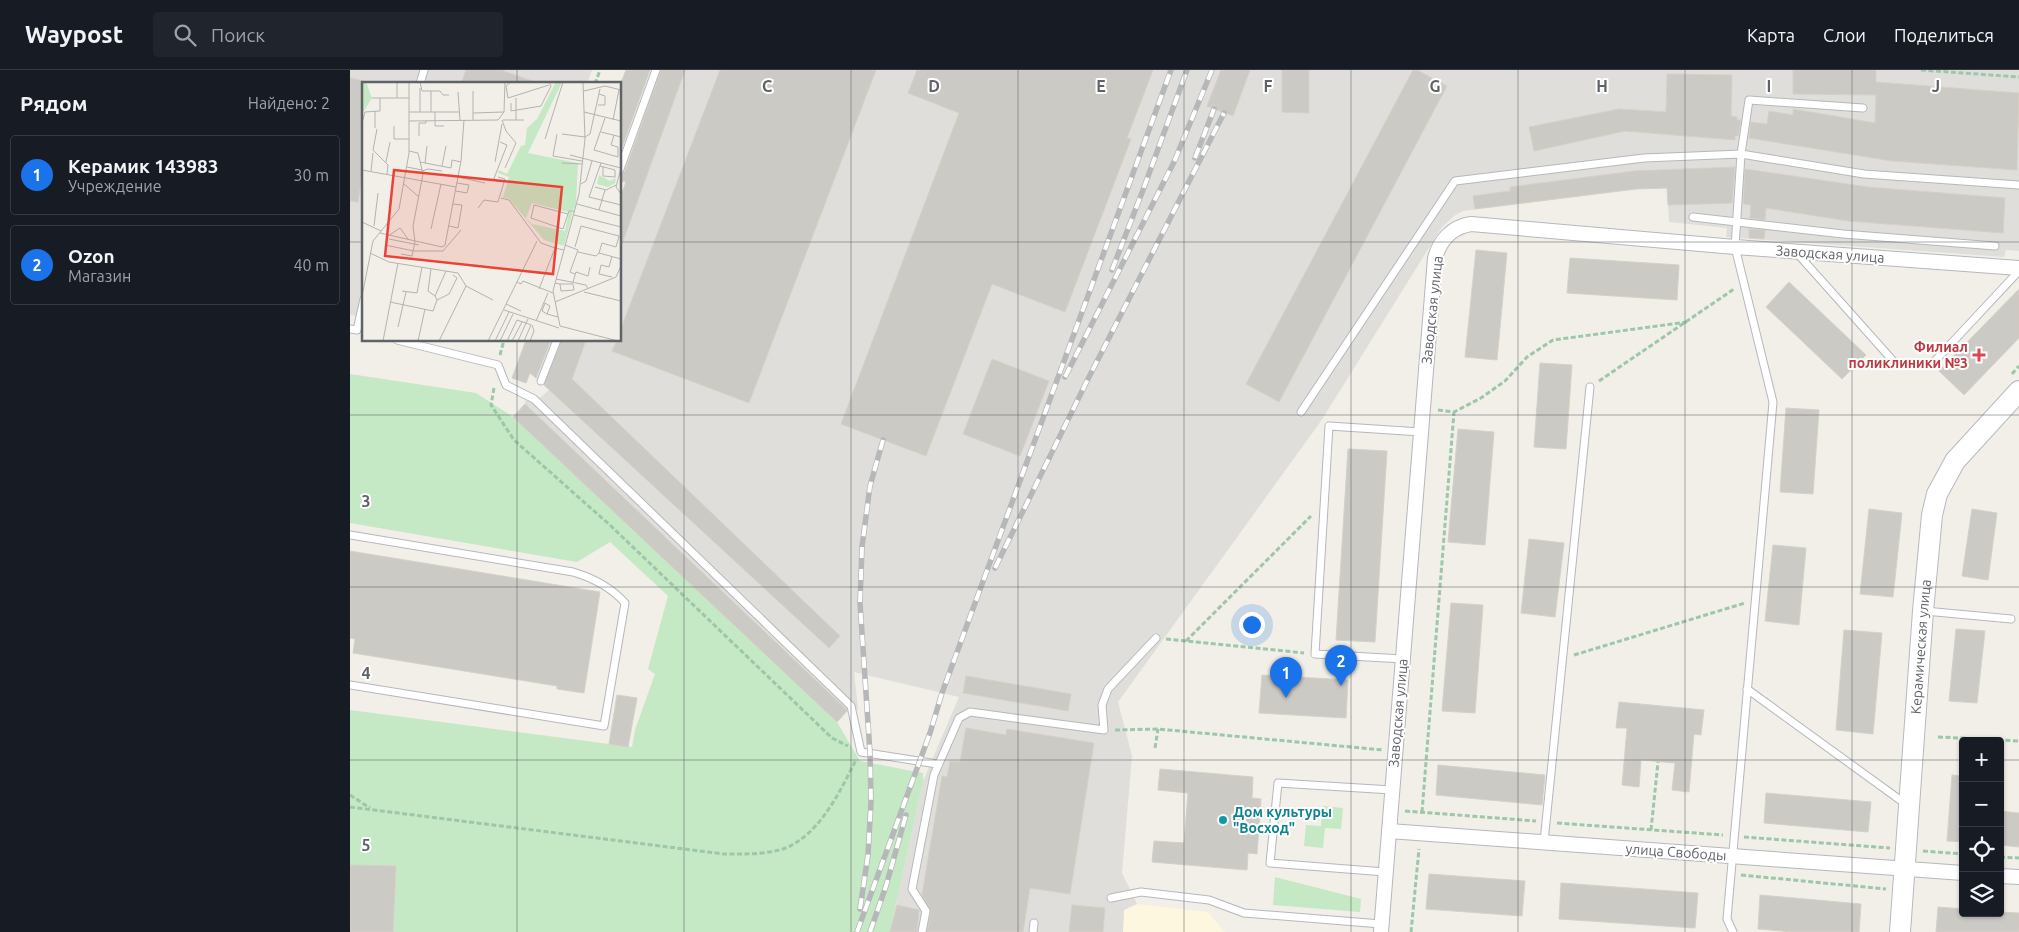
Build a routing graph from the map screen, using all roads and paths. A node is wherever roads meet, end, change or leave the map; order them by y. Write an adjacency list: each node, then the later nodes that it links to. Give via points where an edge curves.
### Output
1 (600, 70): 5 (path)
2 (656, 70): 8 (lane)
3 (1921, 70): 4 (path)
4 (2019, 77)
5 (596, 82)
6 (1863, 108): 7 (lane, via 1749,100)
7 (1741, 154): 9 (lane, via 1864,174); 11 (lane); 27 (lane, via 1644,158 1456,181)
8 (621, 165)
9 (2019, 185)
10 (1693, 217): 11 (lane)
11 (1736, 220): 12 (lane, via 1843,234); 13 (lane)
12 (1995, 246)
13 (1735, 247): 14 (street, Заводская улица); 16 (lane); 26 (street, Заводская улица, via 1471,224 1455,229 1442,242 1435,258)
14 (1795, 252): 15 (street, Заводская улица); 15 (lane, via 1895,363 1932,364)
15 (2019, 270)
16 (1743, 283): 18 (path); 32 (lane, via 1772,402)
17 (362, 307): 19 (lane)
18 (1687, 322): 24 (path); 28 (path, via 1553,340 1527,358 1505,381)
19 (357, 331)
20 (401, 341): 22 (lane)
21 (557, 341): 23 (lane)
22 (498, 364): 48 (lane, via 506,385 534,399 851,706); 48 (path, via 491,405 514,440 610,526 832,738)
23 (541, 381)
24 (1590, 387): 38 (lane)
25 (2019, 391): 33 (main road, Керамическая улица, via 1955,460 1937,494 1928,547)
26 (1423, 408): 28 (path); 29 (street, Заводская улица)
27 (1301, 412)
28 (1454, 412): 56 (path, via 1422,812)
29 (1421, 432): 30 (lane, via 1329,426); 39 (street, Заводская улица)
30 (1324, 503): 36 (path); 37 (lane)
31 (350, 535): 40 (lane, via 572,572 592,578 625,603 604,726)
32 (1755, 600): 38 (path); 41 (lane)
33 (1923, 611): 34 (lane); 53 (main road, Керамическая улица)
34 (2012, 619)
35 (1156, 638): 36 (path); 43 (lane, via 1108,689 1102,705)
36 (1186, 640): 37 (path)
37 (1314, 654): 39 (lane)
38 (1562, 658): 56 (lane)
39 (1403, 659): 47 (street, Заводская улица)
40 (350, 685)
41 (1747, 689): 53 (lane); 59 (lane)
42 (1158, 729): 43 (path); 46 (path); 47 (path)
43 (1104, 730): 50 (lane, via 970,712 959,718)
44 (1938, 737): 45 (path)
45 (2019, 741)
46 (1155, 748)
47 (1395, 751): 51 (street, Заводская улица)
48 (861, 752): 50 (lane); 55 (path, via 819,824 792,846 758,854 724,854)
49 (1658, 762): 57 (path)
50 (938, 764): 76 (lane, via 912,889 926,911)
51 (1392, 790): 58 (street, Заводская улица); 67 (lane, via 1278,783 1270,863)
52 (350, 794): 55 (path)
53 (1909, 806): 66 (main road, Керамическая улица)
54 (350, 807): 55 (path)
55 (372, 809)
56 (1546, 822): 57 (path); 60 (lane)
57 (1652, 830): 59 (path)
58 (1389, 831): 60 (street, улица Свободы); 67 (street, Заводская улица)
59 (1734, 836): 63 (lane); 66 (path)
60 (1544, 842): 63 (street, улица Свободы)
61 (1419, 849): 78 (path)
62 (1959, 854): 66 (path)
63 (1732, 856): 66 (street, улица Свободы); 69 (lane)
64 (2004, 857): 65 (path)
65 (2019, 858)
66 (1905, 859): 68 (street, улица Свободы); 80 (main road, Керамическая улица)
67 (1386, 872): 75 (street, Заводская улица)
68 (1959, 872)
69 (1731, 874): 72 (path); 79 (lane, via 1727,919)
70 (2004, 876): 71 (street)
71 (2019, 877)
72 (1886, 889)
73 (1111, 898): 75 (lane, via 1141,892 1209,900 1244,913)
74 (1034, 923): 77 (lane)
75 (1381, 928)
76 (922, 932)
77 (1033, 932)
78 (1411, 932)
79 (1733, 932)
80 (1900, 932)

